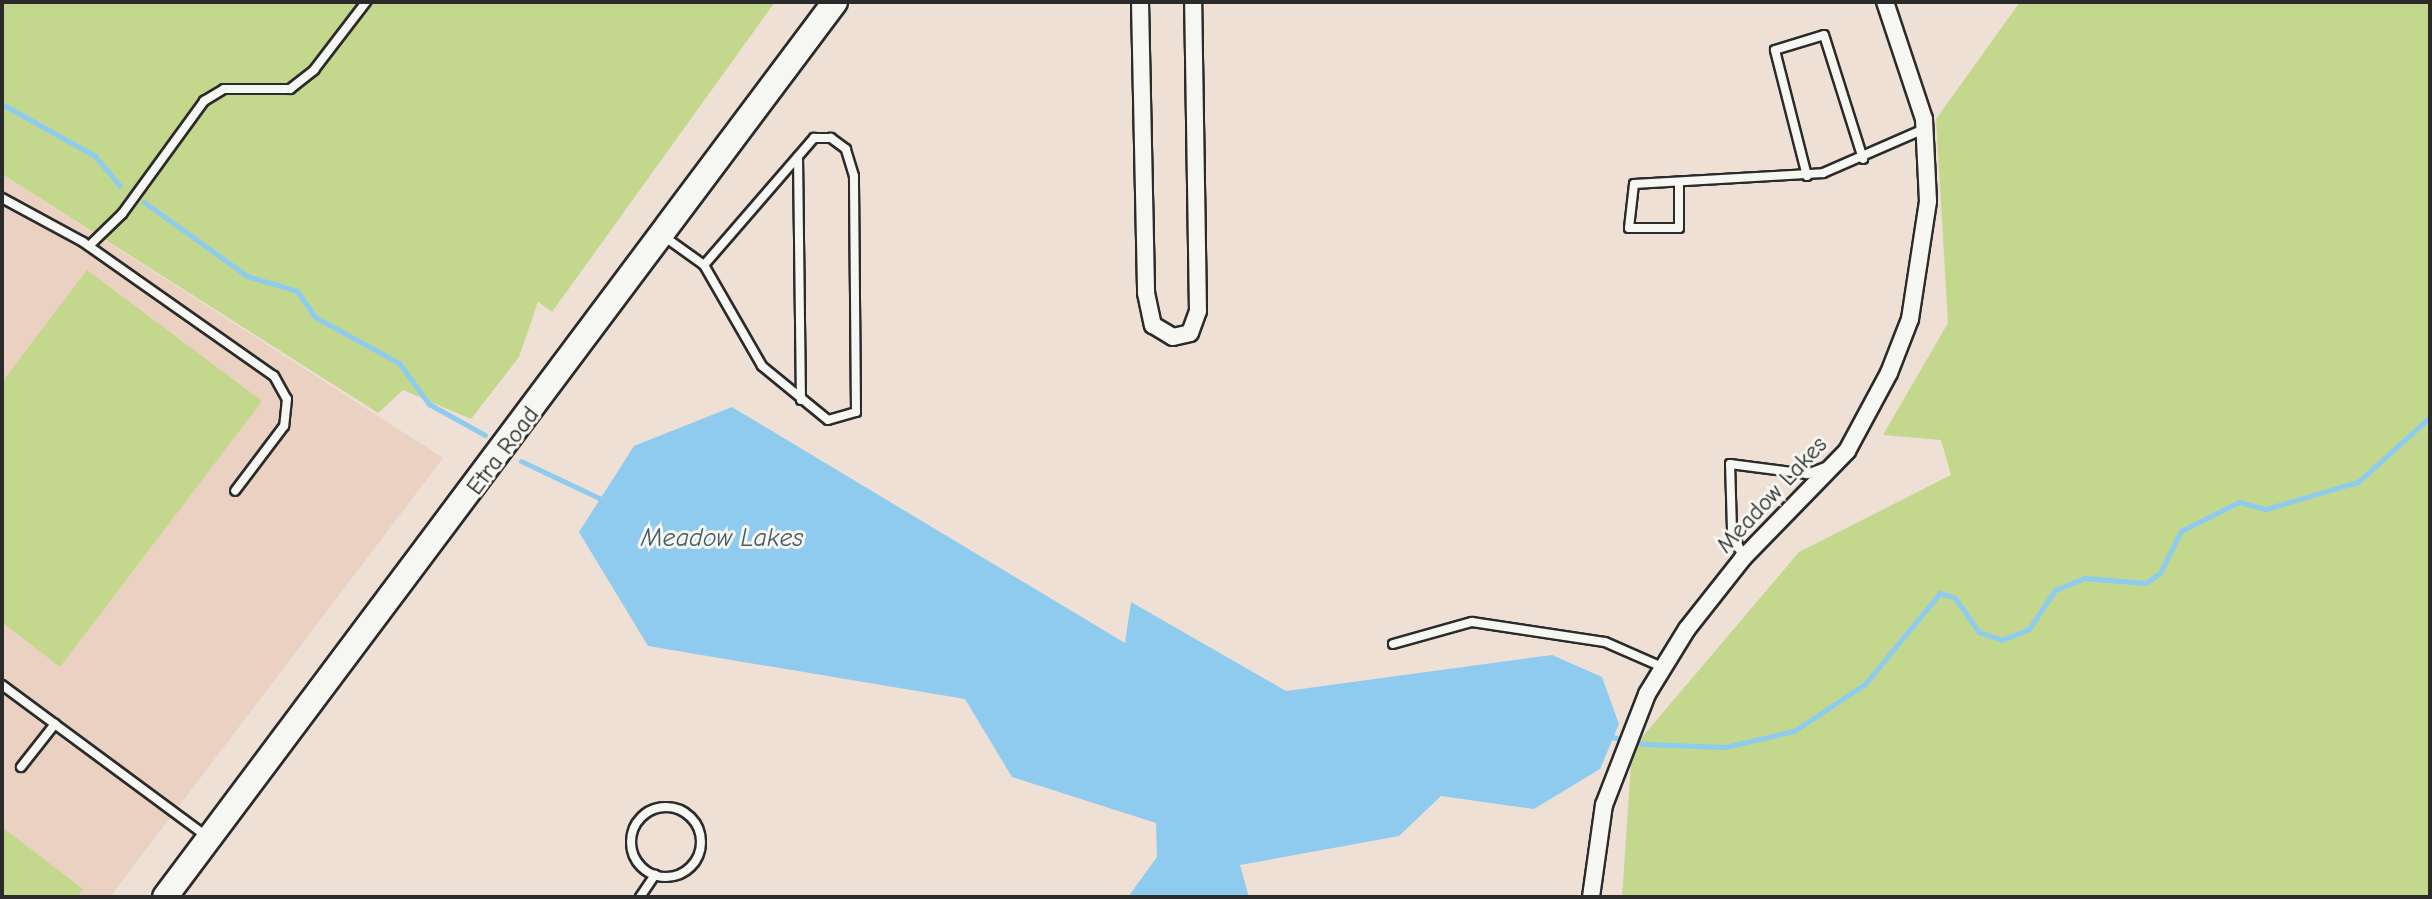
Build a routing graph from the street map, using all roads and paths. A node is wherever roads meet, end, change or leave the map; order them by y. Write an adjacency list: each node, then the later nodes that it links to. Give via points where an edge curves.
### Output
1 (366, 2): 13 (lane, via 314,70 290,89 224,89 204,101 122,214)
2 (835, 2): 12 (main road, Etra Road)
3 (1140, 2): 4 (street, via 1148,317 1161,333 1173,337 1190,333 1198,311)
4 (1193, 2)
5 (1885, 2): 6 (street, Meadow Lakes)
6 (1925, 128): 8 (lane); 16 (street, Meadow Lakes, via 1928,201 1910,319 1872,406 1847,451)
7 (798, 157): 14 (lane); 15 (lane); 15 (lane, via 814,138 831,138 853,161 856,412 828,420)
8 (1863, 159): 9 (lane); 9 (lane, via 1824,35 1775,50)
9 (1807, 176): 10 (lane)
10 (1679, 182): 10 (lane, via 1634,184 1629,228 1679,228)
11 (2, 198): 13 (lane)
12 (662, 234): 14 (lane); 24 (main road, Etra Road)
13 (89, 246): 17 (lane, via 274,376 287,399 284,426)
14 (704, 265): 15 (lane, via 762,366)
15 (801, 400)
16 (1833, 464): 18 (street, Meadow Lakes); 18 (lane, via 1807,474 1730,464 1732,530)
17 (235, 491)
18 (1743, 558): 20 (street, Meadow Lakes)
19 (1393, 644): 20 (lane, via 1472,622 1605,642)
20 (1662, 667): 28 (street, Meadow Lakes, via 1614,771 1595,849)
21 (2, 685): 22 (lane)
22 (55, 724): 23 (lane); 24 (lane)
23 (21, 767)
24 (210, 839): 26 (main road, Etra Road)
25 (655, 875): 25 (lane, via 677,875 699,853 699,831 676,809 652,810 631,838 636,861); 27 (lane)
26 (165, 897)
27 (640, 897)
28 (1591, 897)

